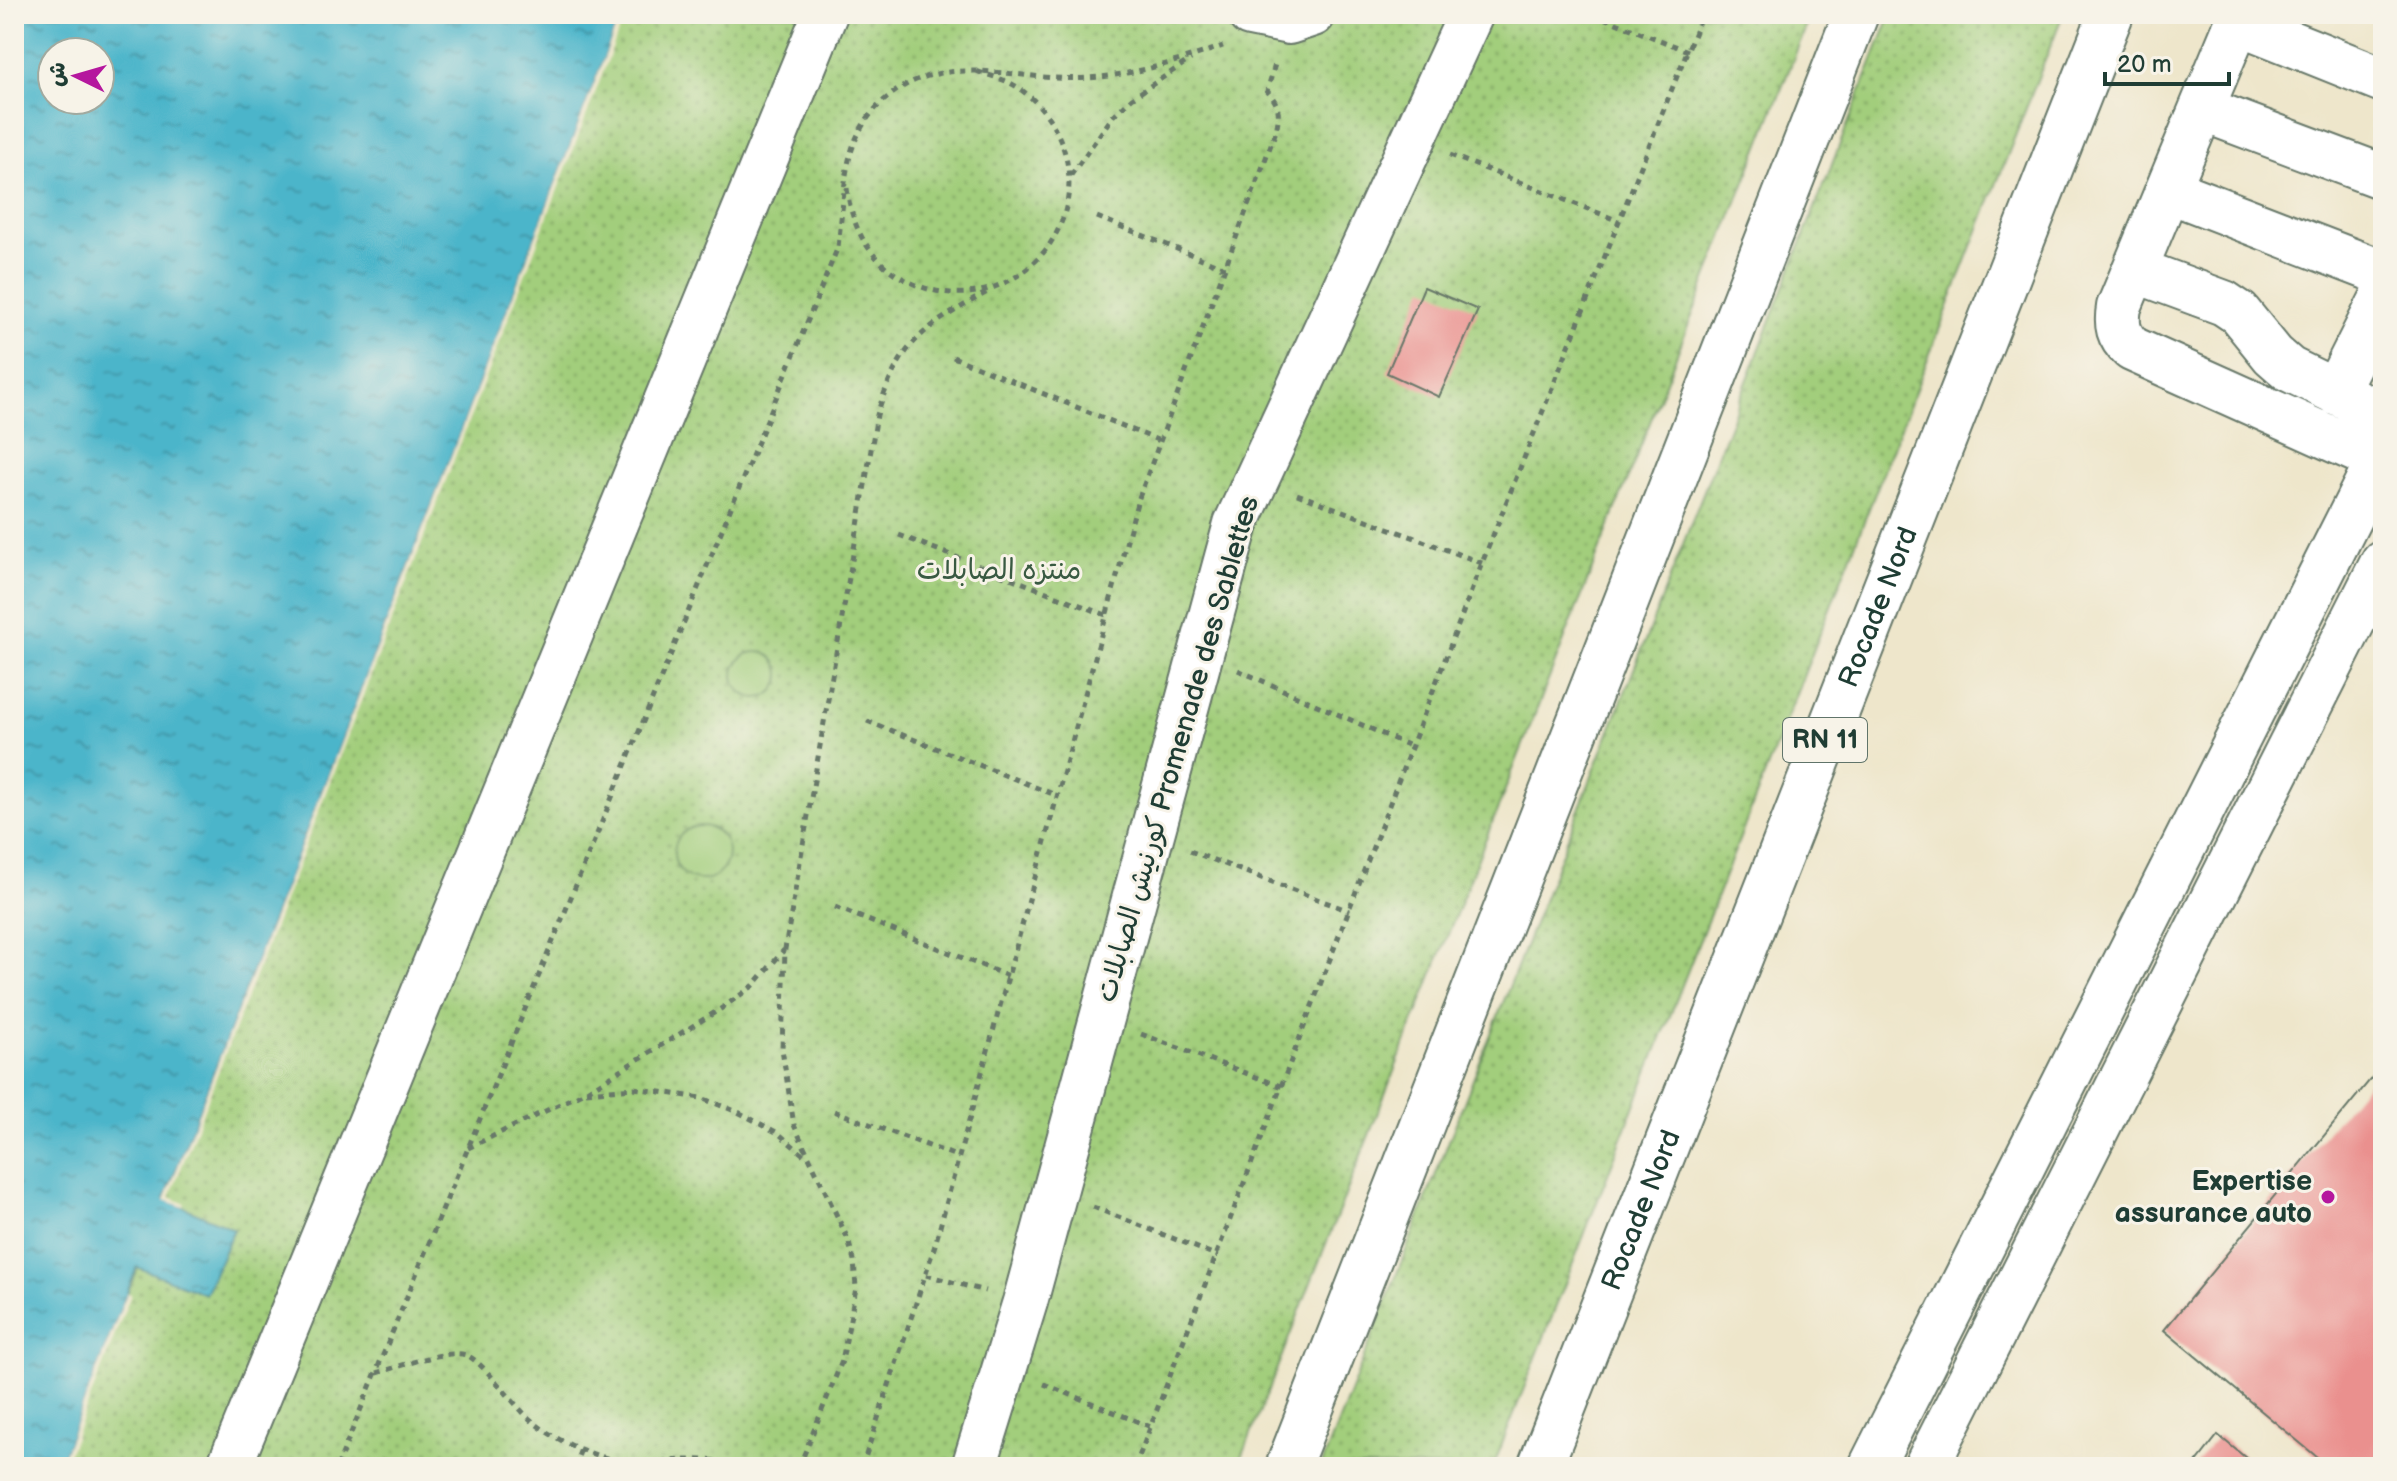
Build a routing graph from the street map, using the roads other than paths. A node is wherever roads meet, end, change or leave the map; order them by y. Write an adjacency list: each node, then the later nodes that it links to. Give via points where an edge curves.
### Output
1 (825, 14): 19 (main road)
2 (1471, 14): 20 (main road, كورنيش الصابلات Promenade des Sablettes, via 1236,524)
3 (1856, 14): 21 (main road)
4 (2111, 14): 22 (main road, Rocade Nord / RN 11)
5 (2240, 18): 6 (main road); 7 (main road)
6 (2383, 80)
7 (2202, 109): 8 (main road); 9 (main road)
8 (2383, 177)
9 (2168, 190): 10 (main road); 11 (main road)
10 (2135, 270): 13 (main road, via 2224,303 2246,320 2280,362); 15 (main road, via 2117,319 2123,341 2132,349)
11 (2383, 273)
12 (2383, 297): 13 (main road)
13 (2335, 392): 14 (main road)
14 (2383, 415)
15 (2381, 456): 17 (main road)
16 (2383, 562): 18 (main road)
17 (1965, 1281): 18 (main road); 23 (main road)
18 (2005, 1312): 24 (main road)
19 (229, 1467)
20 (974, 1467)
21 (1288, 1467)
22 (1540, 1467)
23 (1871, 1467)
24 (1926, 1467)

